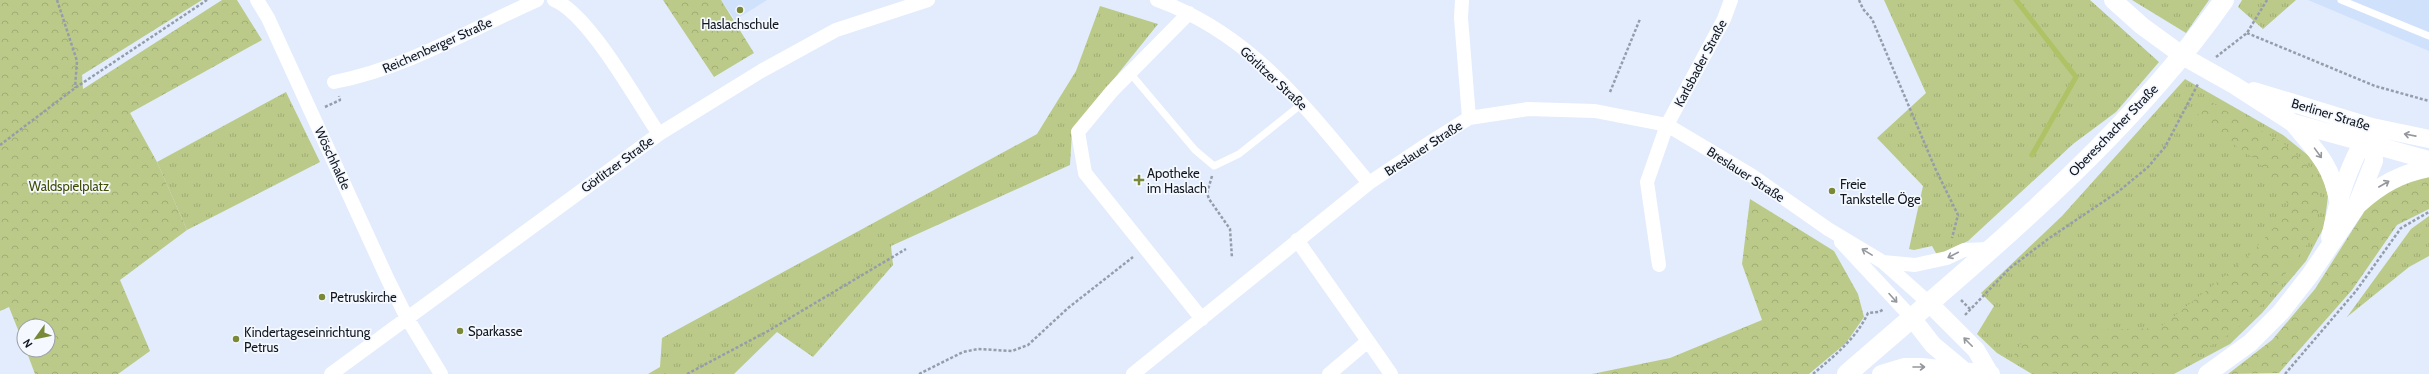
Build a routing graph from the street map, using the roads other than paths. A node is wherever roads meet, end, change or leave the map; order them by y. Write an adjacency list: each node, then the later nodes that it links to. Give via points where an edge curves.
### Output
1 (257, 0): 36 (street, Wöschhalde, via 268,18)
2 (537, 0): 14 (street, Reichenberger Straße, via 416,57 363,76)
3 (554, 0): 21 (street, via 566,4 587,25)
4 (928, 0): 21 (street, Görlitzer Straße, via 836,30 763,70)
5 (1158, 0): 11 (street, Görlitzer Straße)
6 (1462, 0): 17 (street, via 1461,18)
7 (1731, 0): 19 (street, Karlsbader Straße, via 1724,19)
8 (2114, 0): 15 (street, via 2142,26 2186,58)
9 (2224, 0): 32 (main road, Obereschacher Straße, via 2167,73 2107,137)
10 (2341, 0): 12 (lane)
11 (1189, 13): 13 (street); 16 (street, Görlitzer Straße, via 1226,34 1266,67)
12 (2429, 36)
13 (1130, 73): 16 (lane, via 1195,150 1214,166 1239,154); 38 (street, via 1078,132 1085,173)
14 (334, 82)
15 (2228, 82): 18 (street, Berliner Straße); 20 (street, Berliner Straße)
16 (1303, 103): 26 (street, Görlitzer Straße)
17 (1470, 118): 19 (street, Breslauer Straße, via 1528,109 1588,111); 26 (street, Breslauer Straße)
18 (2293, 123): 23 (street, Berliner Straße); 27 (street, one-way to 27, via 2318,152 2330,172)
19 (1667, 125): 29 (street, Breslauer Straße, via 1751,175); 34 (street, Karlsbader Straße, via 1647,182)
20 (2372, 127): 22 (street, Berliner Straße, one-way to 20); 23 (street)
21 (659, 134): 36 (street, Görlitzer Straße)
22 (2429, 139)
23 (2368, 144): 24 (street, Berliner Straße); 27 (street, Berliner Straße); 28 (street, Berliner Straße, via 2374,161)
24 (2429, 160)
25 (2429, 168): 28 (street, one-way to 25, via 2377,188 2396,177)
26 (1369, 183): 30 (street, Breslauer Straße)
27 (2338, 200): 31 (street, Berliner Straße)
28 (2354, 209): 31 (street, Berliner Straße)
29 (1828, 229): 33 (street, Breslauer Straße, one-way to 29); 37 (street, Breslauer Straße, one-way to 37)
30 (1297, 240): 38 (street, Breslauer Straße); 39 (street)
31 (2329, 244): 49 (street, Berliner Straße, via 2310,275 2281,312 2250,344)
32 (1990, 249): 33 (street, one-way to 33, via 1964,250 1948,258 1915,265); 35 (main road, Obereschacher Straße)
33 (1882, 262): 35 (street, Breslauer Straße)
34 (1659, 265)
35 (1929, 303): 37 (main road, Obereschacher Straße); 48 (street, one-way to 35, via 1976,350)
36 (407, 318): 41 (street, Görlitzer Straße); 42 (street, Wöschhalde)
37 (1912, 318): 40 (street, via 1934,345); 46 (main road, Obereschacher Straße)
38 (1202, 319): 43 (street, Breslauer Straße)
39 (1368, 341): 44 (street); 45 (street)
40 (1966, 372): 47 (street, one-way to 40, via 1904,367 1947,368); 48 (street)
41 (331, 374)
42 (441, 374)
43 (1133, 374)
44 (1329, 374)
45 (1391, 374)
46 (1847, 374)
47 (1881, 374)
48 (1991, 374)
49 (2207, 374)

